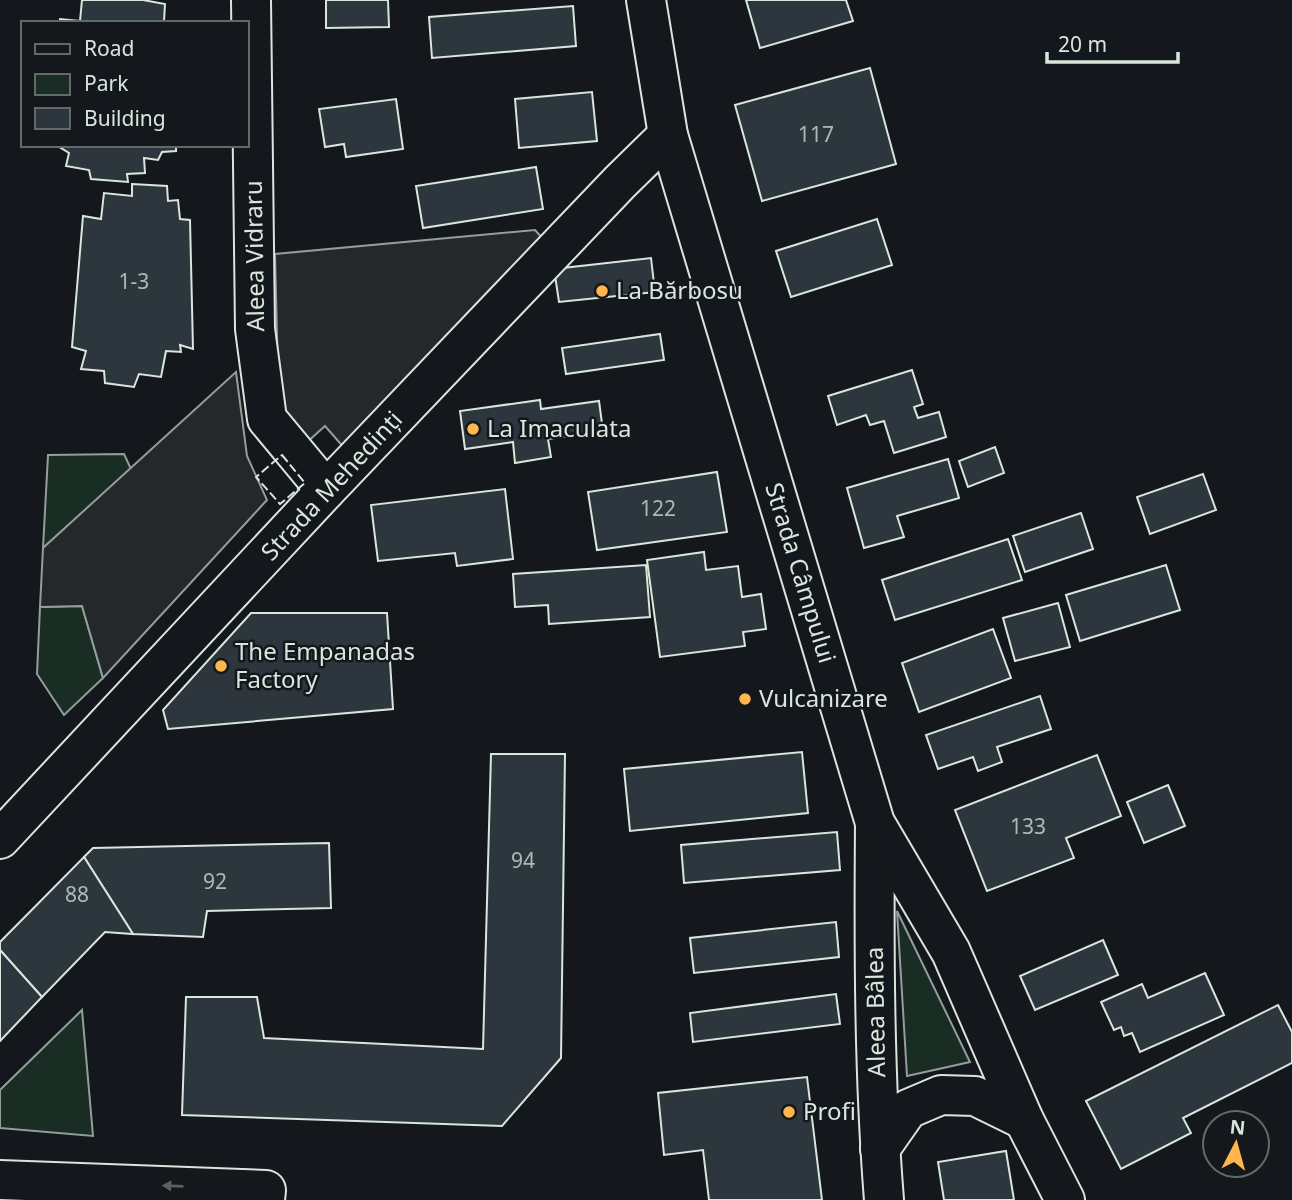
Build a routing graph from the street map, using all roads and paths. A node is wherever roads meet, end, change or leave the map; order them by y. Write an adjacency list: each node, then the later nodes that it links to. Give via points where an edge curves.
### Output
1 (251, 0): 4 (street, Aleea Vidraru, via 255,329 267,419)
2 (646, 0): 3 (street, Strada Câmpului)
3 (668, 135): 4 (street, Strada Mehedinți); 5 (street, Strada Câmpului)
4 (326, 491): 6 (street, Strada Mehedinți)
5 (875, 823): 7 (street, Strada Câmpului, via 951,952); 8 (street, Aleea Bâlea, via 873,968)
6 (0, 839)
7 (1024, 1120): 8 (street, via 975,1096 941,1095 908,1109); 12 (street, Strada Câmpului)
8 (880, 1149): 11 (street, Aleea Bâlea)
9 (0, 1180): 10 (street, one-way to 9, via 266,1190)
10 (265, 1200)
11 (884, 1200)
12 (1065, 1200)

